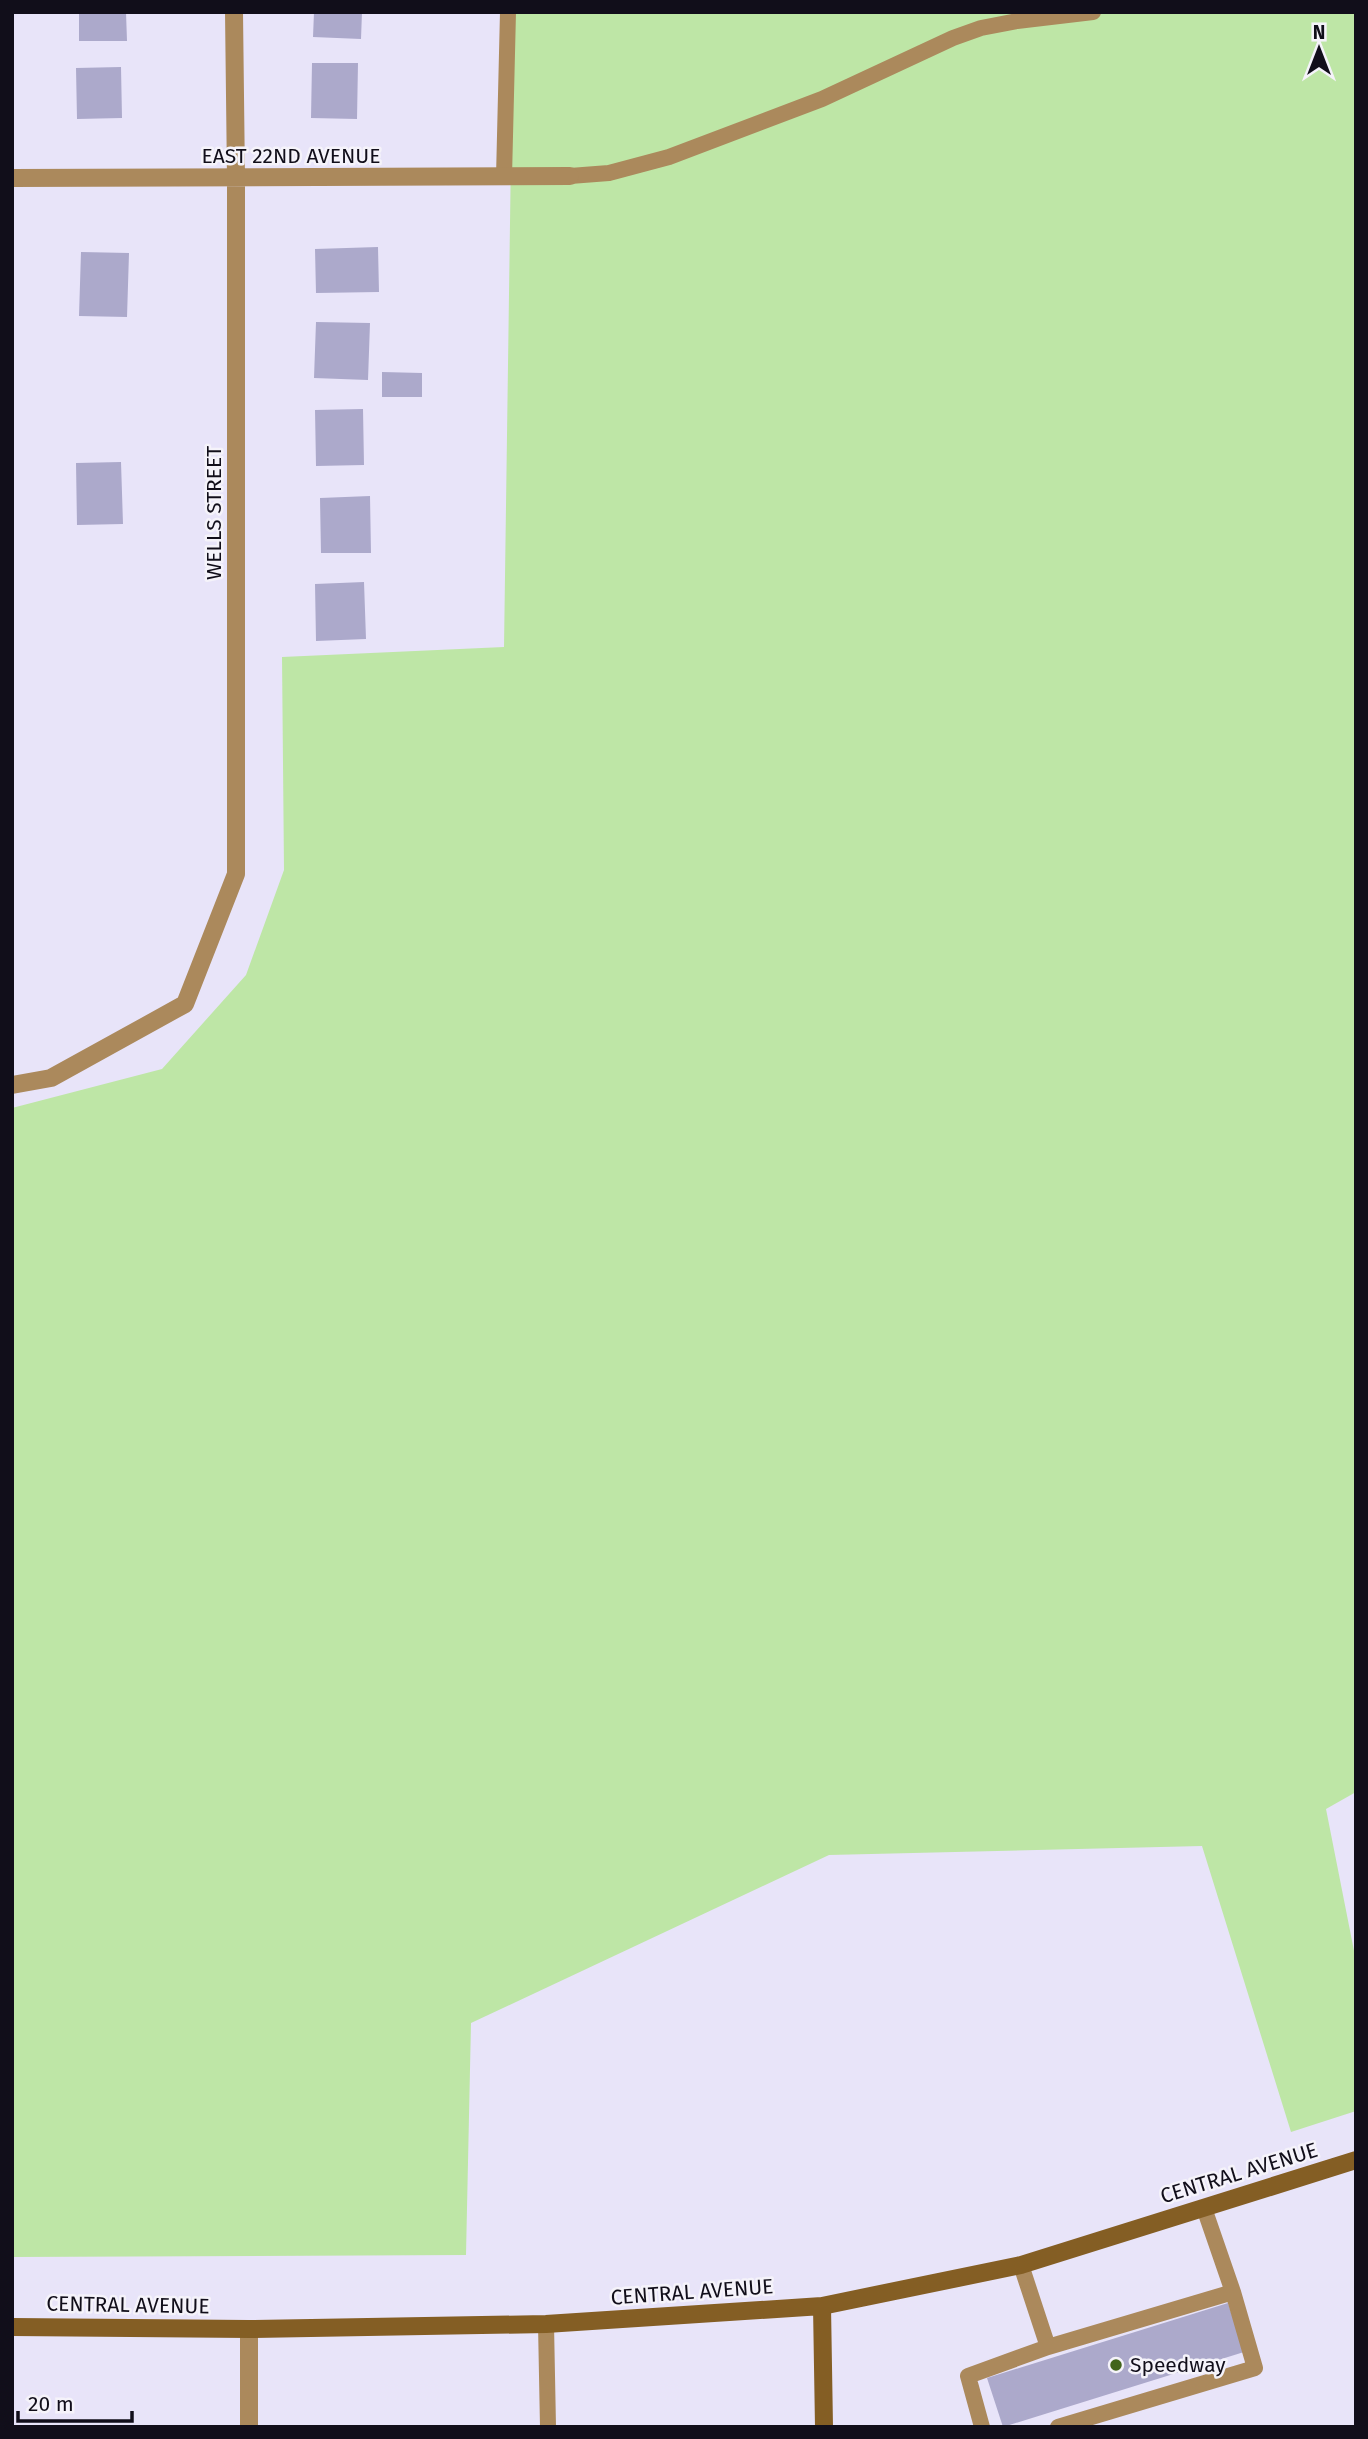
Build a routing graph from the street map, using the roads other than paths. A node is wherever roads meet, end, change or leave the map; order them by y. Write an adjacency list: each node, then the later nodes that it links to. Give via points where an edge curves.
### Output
1 (234, 12): 7 (street, WELLS STREET)
2 (508, 12): 5 (lane)
3 (1093, 12): 4 (lane, via 981,29 822,99 668,157 609,173)
4 (570, 176): 5 (street, EAST 22ND AVENUE)
5 (504, 177): 7 (street, EAST 22ND AVENUE)
6 (12, 178): 7 (street, EAST 22ND AVENUE)
7 (236, 179): 8 (street, WELLS STREET, via 236,874 186,1004 51,1078)
8 (12, 1085)
9 (1356, 2160): 10 (main road, CENTRAL AVENUE)
10 (1204, 2208): 11 (main road, CENTRAL AVENUE); 12 (lane)
11 (1021, 2265): 13 (main road, CENTRAL AVENUE); 17 (lane)
12 (1233, 2292): 17 (lane); 22 (lane, via 1255,2368)
13 (822, 2306): 14 (main road, CENTRAL AVENUE); 20 (main road)
14 (546, 2324): 16 (main road, CENTRAL AVENUE); 19 (lane)
15 (12, 2327): 16 (main road, CENTRAL AVENUE)
16 (249, 2329): 18 (street)
17 (1048, 2347): 21 (lane, via 968,2376)
18 (249, 2427)
19 (548, 2427)
20 (824, 2427)
21 (982, 2427)
22 (1058, 2427)

